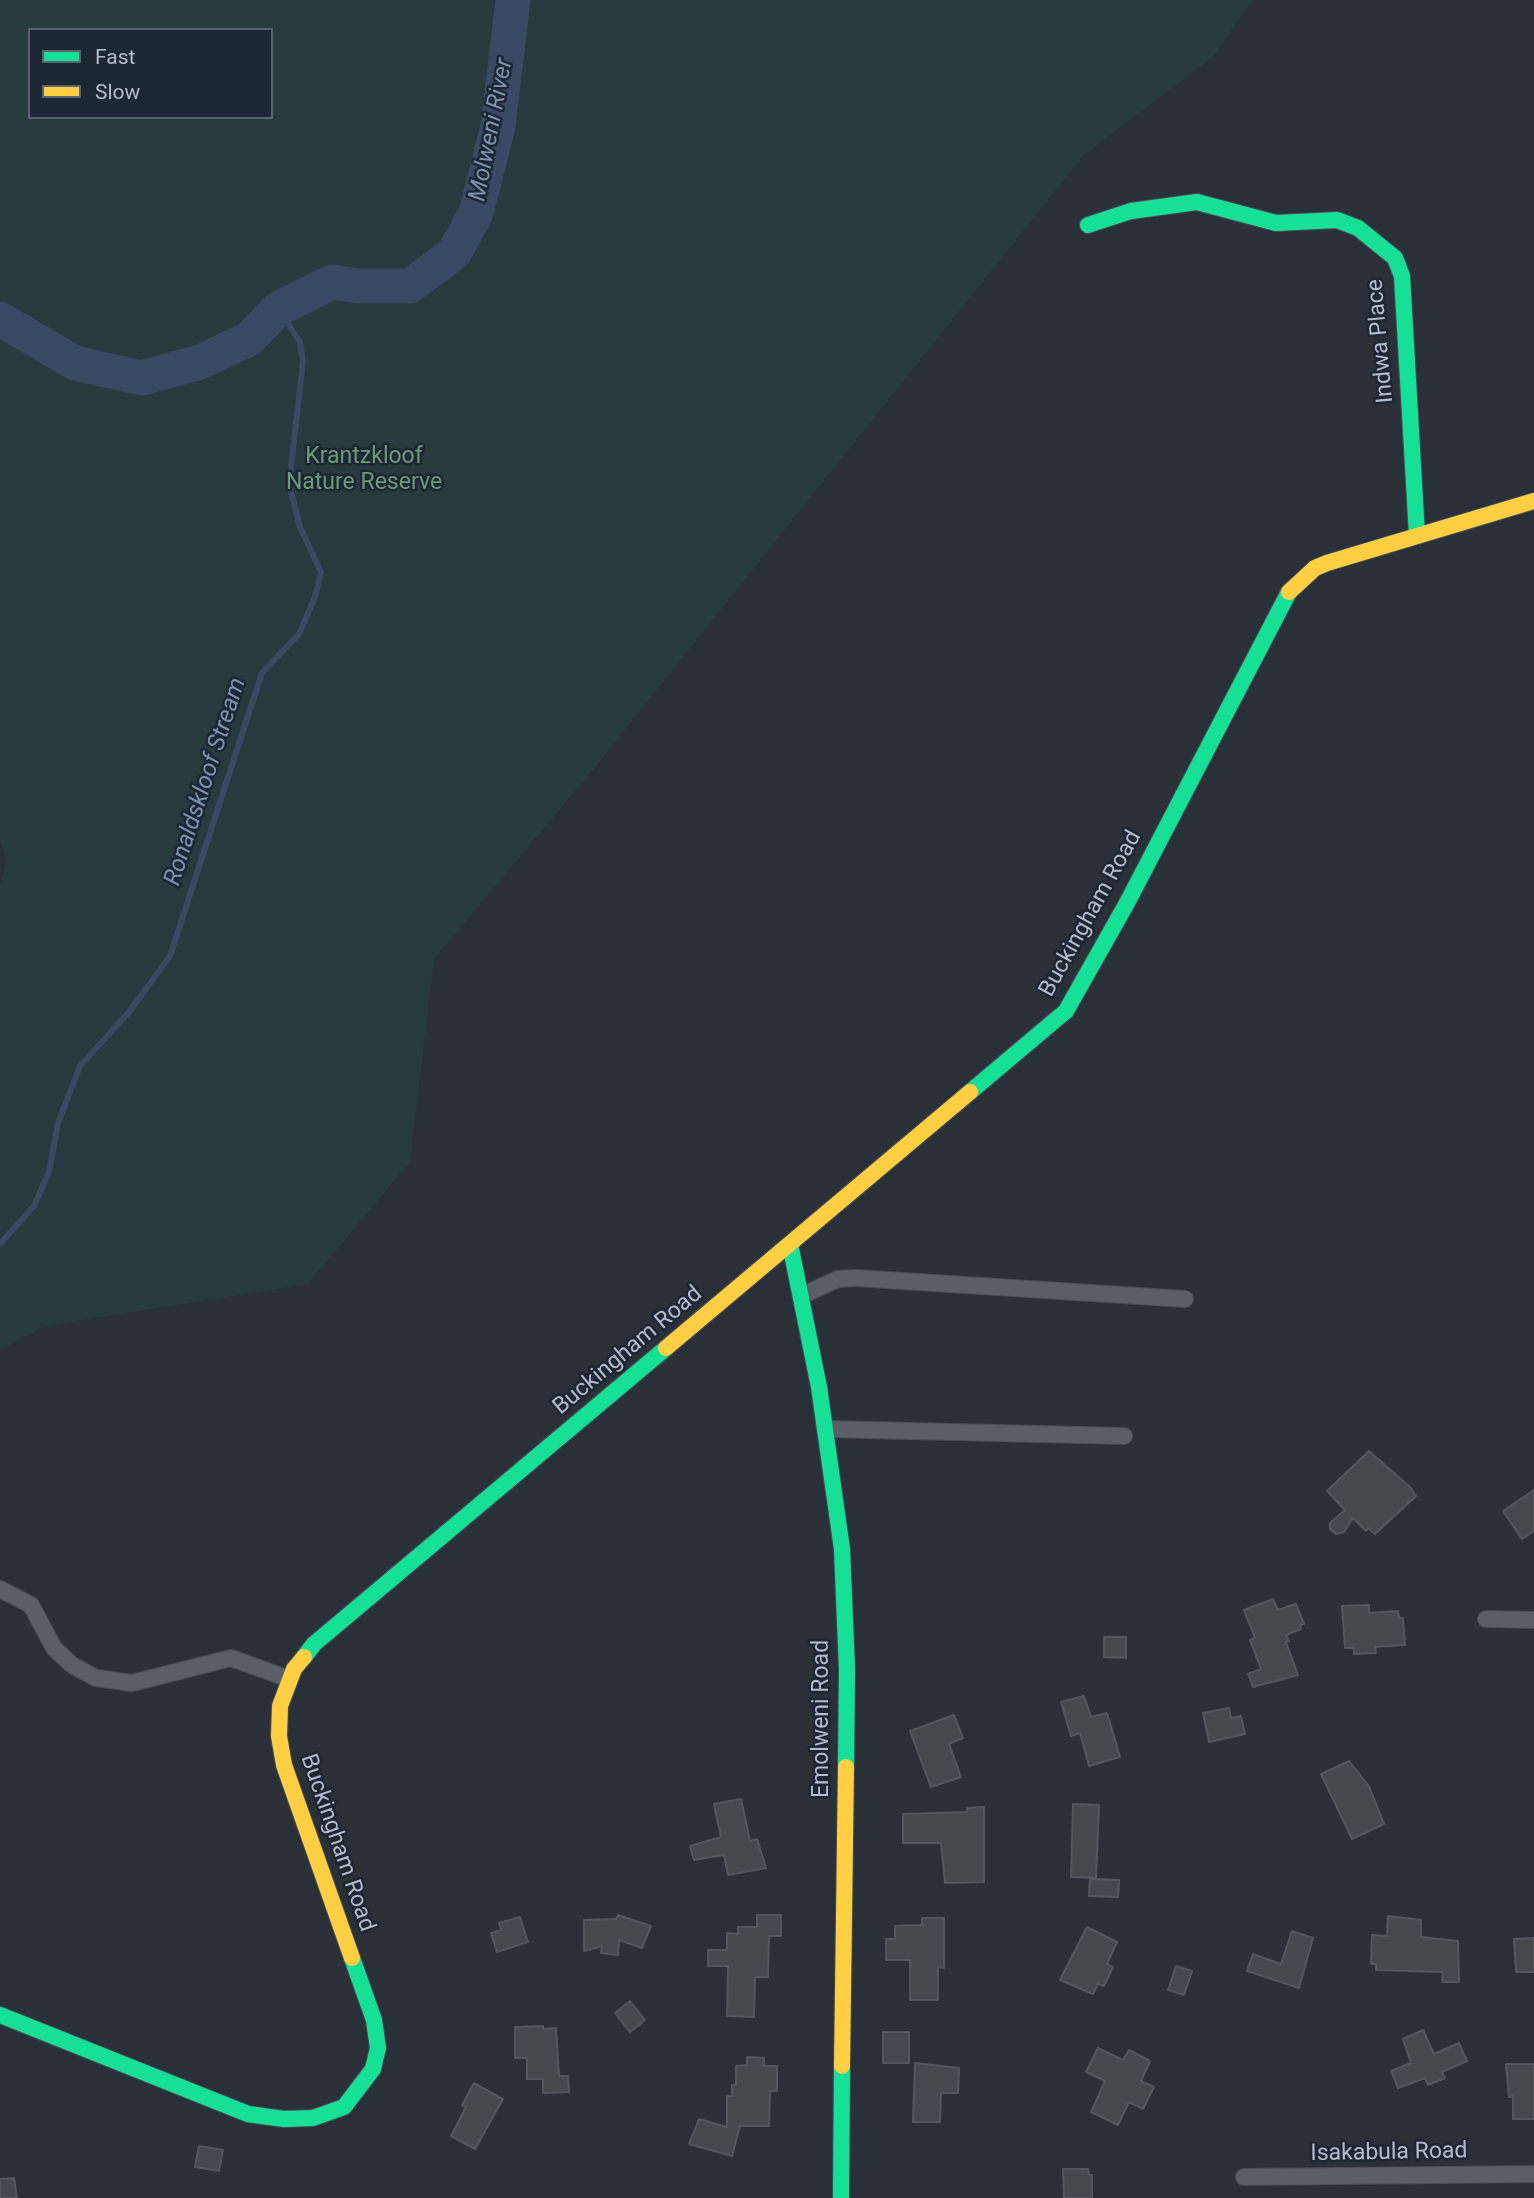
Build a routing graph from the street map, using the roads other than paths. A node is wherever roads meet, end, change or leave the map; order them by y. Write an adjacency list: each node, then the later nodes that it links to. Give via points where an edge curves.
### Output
1 (1088, 225): 3 (street, Indwa Place, via 1131,211 1197,202 1276,223 1337,220 1359,229 1395,258 1402,276)
2 (1534, 501): 3 (street, Buckingham Road)
3 (1417, 535): 4 (street, Buckingham Road, via 1315,568 1290,589 1066,1011)
4 (790, 1244): 5 (street, Emolweni Road); 12 (street, Buckingham Road, via 314,1644)
5 (803, 1295): 6 (street, via 838,1279 856,1278); 7 (street, Emolweni Road)
6 (1185, 1299)
7 (826, 1429): 8 (street); 16 (street, Emolweni Road, via 842,1549 846,1669)
8 (1124, 1436)
9 (0, 1589): 12 (street, via 31,1605 54,1648 96,1678 132,1683 231,1658)
10 (1486, 1619): 11 (street)
11 (1534, 1620)
12 (289, 1679): 13 (street, Buckingham Road, via 280,1706 284,1765 376,2032 373,2069 361,2088 344,2107 313,2118 248,2114)
13 (0, 2015)
14 (1534, 2174): 15 (street, Isakabula Road)
15 (1244, 2177)
16 (841, 2198)

